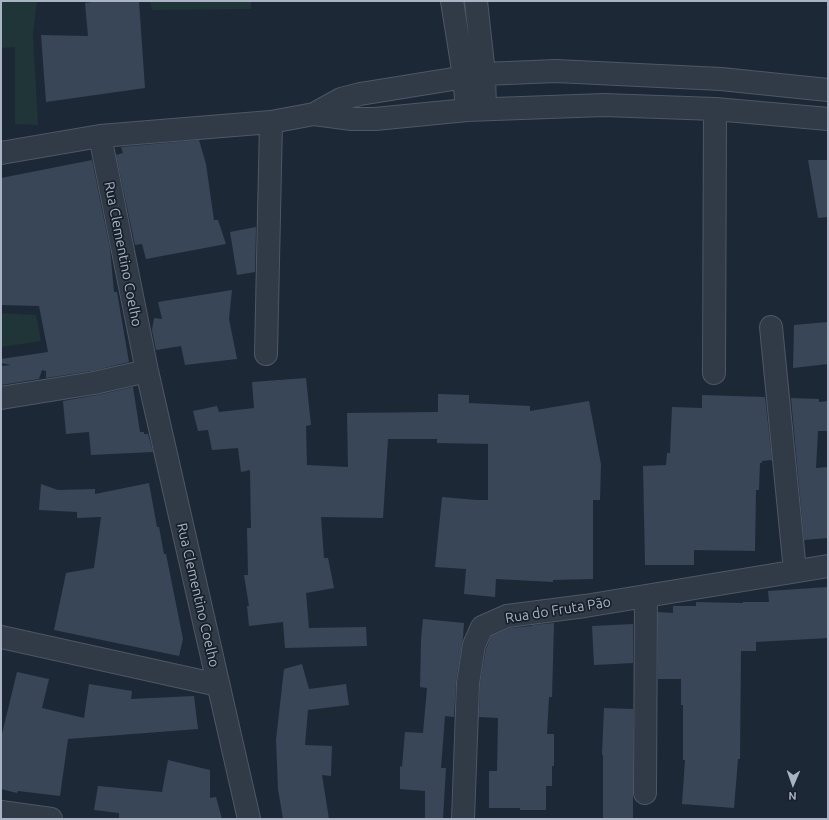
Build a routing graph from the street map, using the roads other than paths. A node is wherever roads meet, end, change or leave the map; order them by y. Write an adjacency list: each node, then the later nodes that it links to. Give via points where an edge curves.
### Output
1 (452, 1): 3 (street)
2 (476, 1): 3 (street)
3 (474, 75): 4 (street, via 622,73 721,79); 5 (street); 7 (street, via 360,94 341,99)
4 (828, 90)
5 (476, 109): 6 (street, via 604,106); 7 (street, via 374,119)
6 (715, 109): 8 (street); 15 (street)
7 (314, 114): 9 (street)
8 (828, 119)
9 (271, 122): 10 (street); 13 (street)
10 (100, 136): 11 (street); 14 (street, Rua Clementino Coelho)
11 (1, 153)
12 (771, 327): 18 (street)
13 (266, 354)
14 (147, 371): 16 (street, via 94,383); 21 (street, Rua Clementino Coelho)
15 (714, 372)
16 (1, 398)
17 (828, 566): 18 (street, Rua do Fruta Pão)
18 (795, 571): 19 (street, Rua do Fruta Pão)
19 (646, 596): 22 (street); 26 (street, Rua do Fruta Pão, via 507,616 482,626 474,645 468,683)
20 (1, 638): 21 (street)
21 (218, 685): 25 (street, Rua Clementino Coelho)
22 (645, 794)
23 (1, 812): 24 (street)
24 (51, 819)
25 (249, 819)
26 (463, 819)

